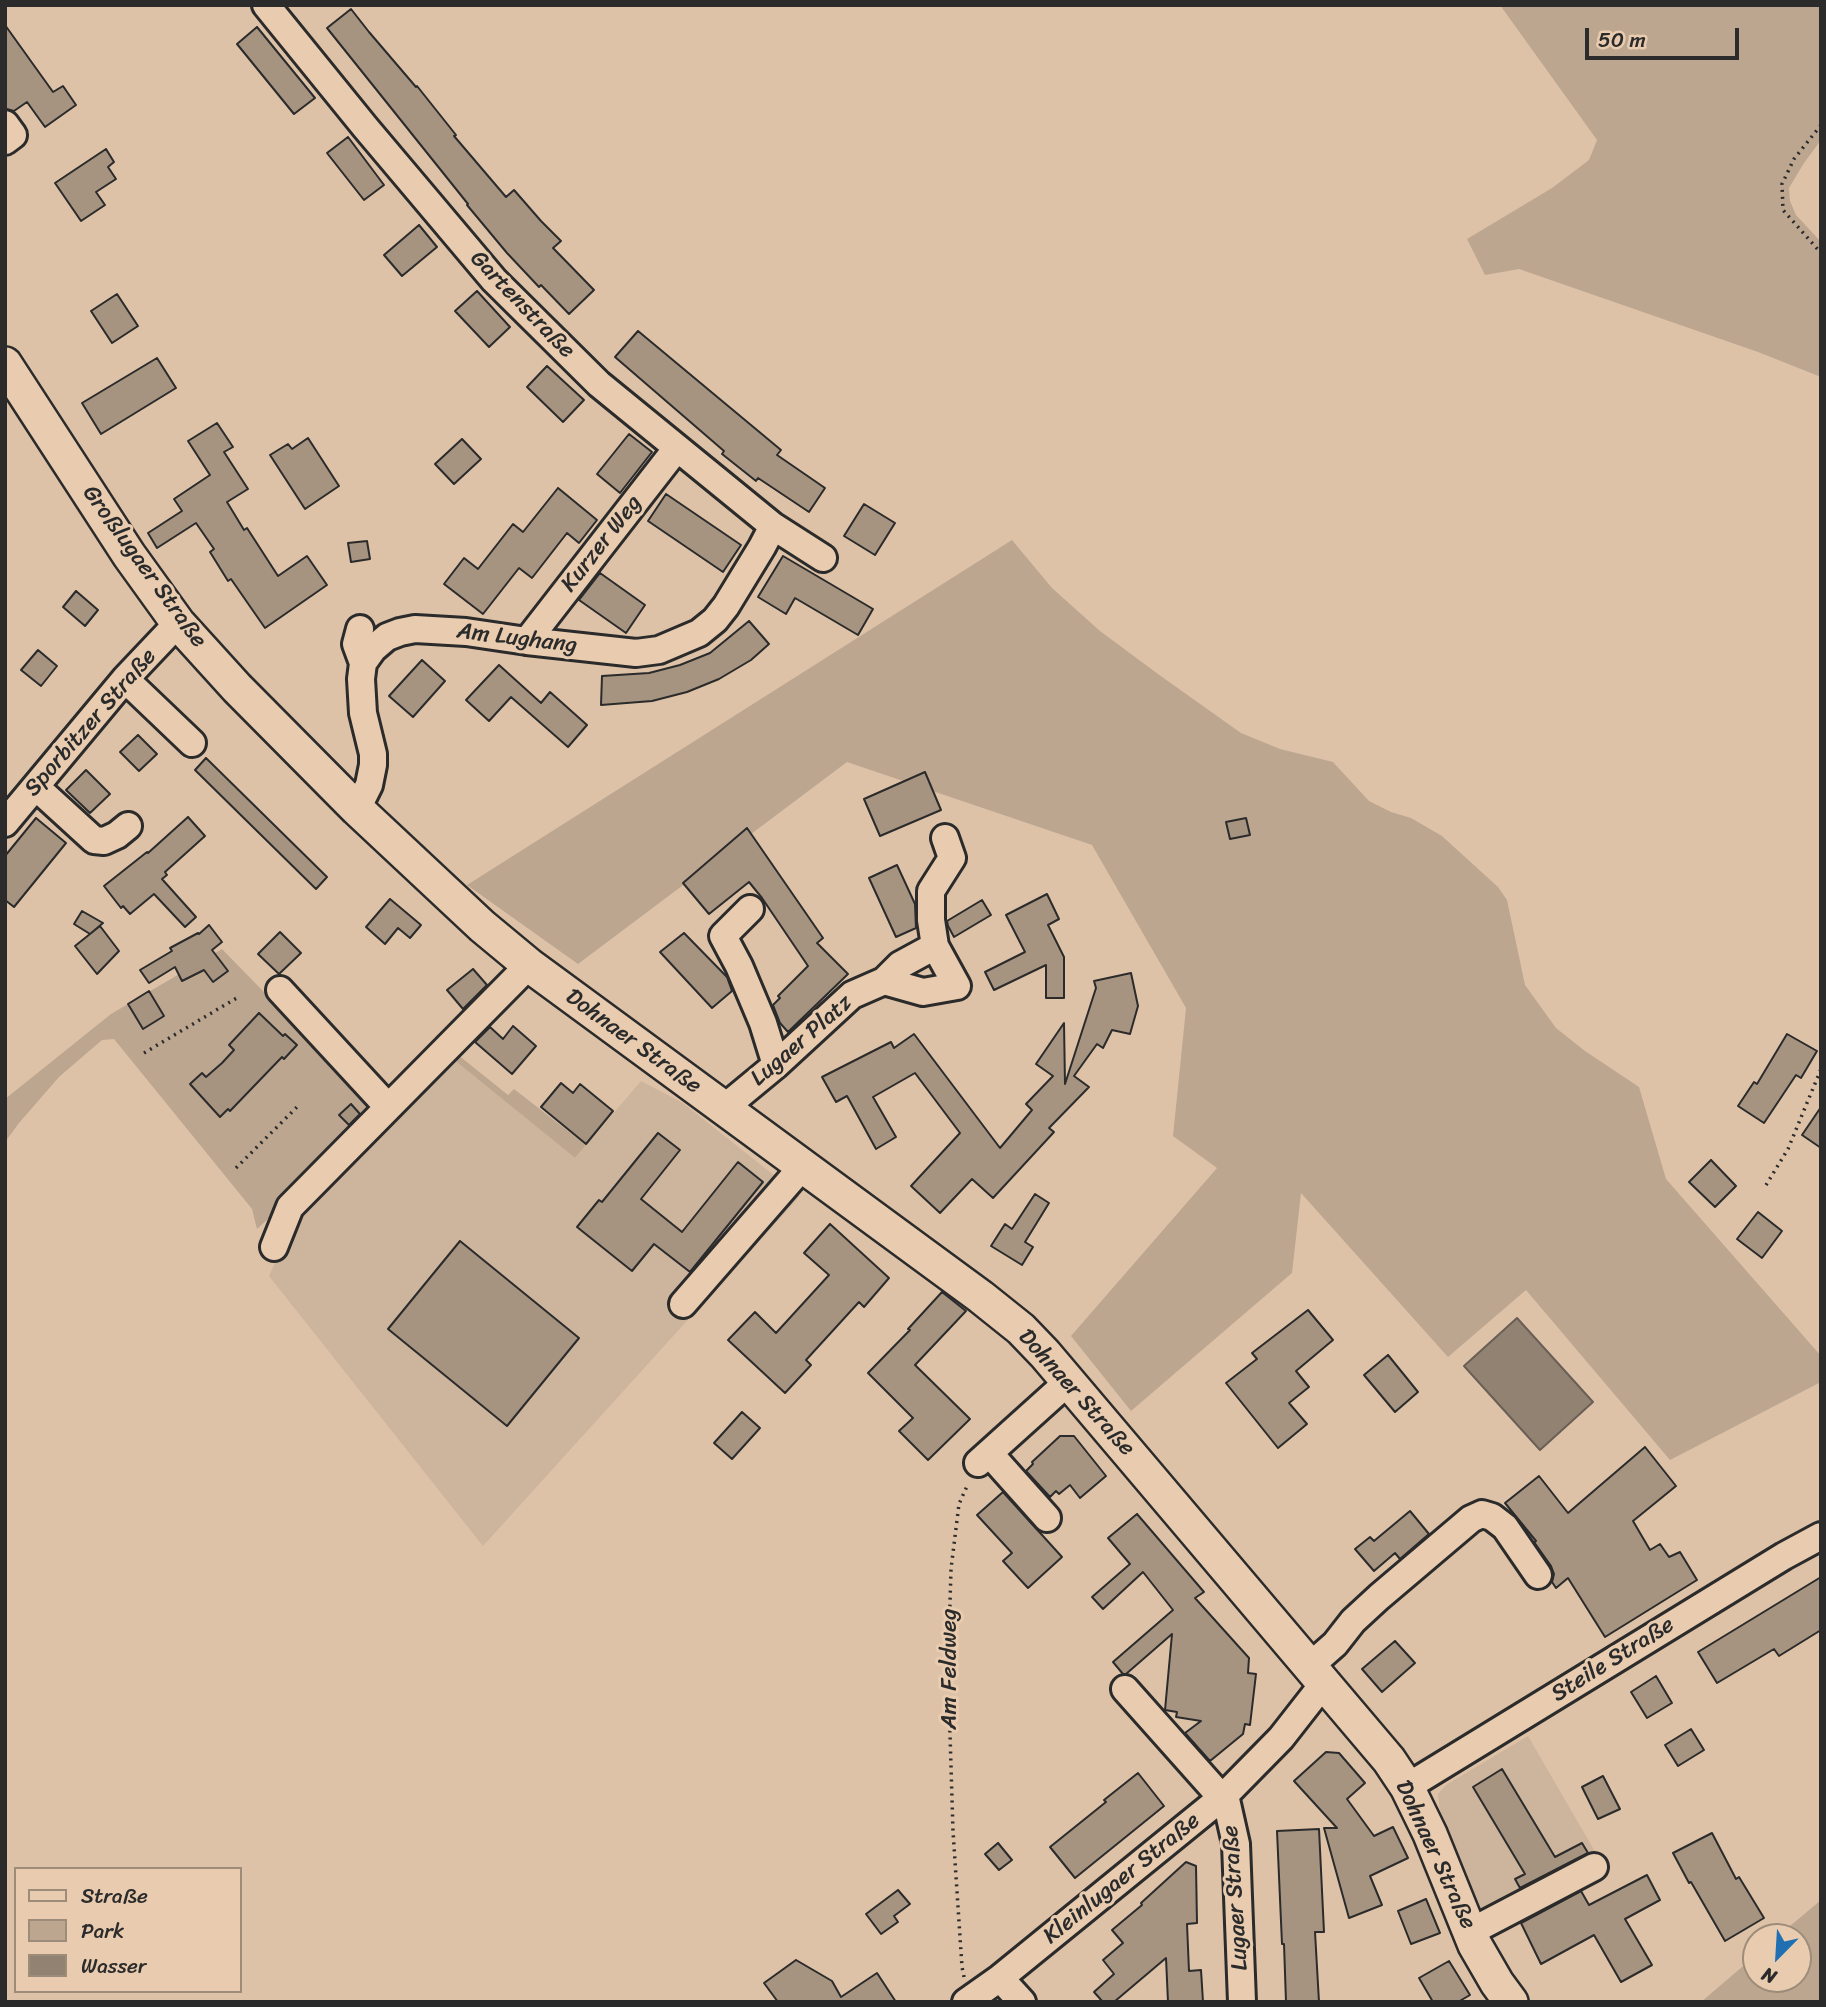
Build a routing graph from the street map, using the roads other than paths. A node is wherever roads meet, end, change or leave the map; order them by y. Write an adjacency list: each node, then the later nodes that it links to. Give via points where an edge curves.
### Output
1 (266, 5): 5 (street, Gartenstraße, via 494,280 599,384)
2 (5, 124): 3 (street, via 13,135)
3 (5, 141)
4 (5, 364): 8 (main road, Großlugaer Straße)
5 (677, 448): 6 (street, Gartenstraße); 10 (street, Kurzer Weg)
6 (773, 526): 7 (street, Gartenstraße); 10 (street, Am Lughang, via 721,613 681,642 636,653)
7 (823, 558)
8 (178, 623): 12 (street, Sporbitzer Straße); 15 (main road, Großlugaer Straße)
9 (360, 629): 11 (street, via 356,645)
10 (527, 641): 11 (street, Am Lughang, via 415,629 387,637)
11 (363, 663): 15 (street, via 363,713 373,765)
12 (125, 678): 13 (street); 14 (street, Sporbitzer Straße)
13 (192, 743)
14 (36, 787): 16 (street, Sporbitzer Straße); 17 (street, via 94,840 104,841)
15 (357, 809): 19 (main road, Großlugaer Straße)
16 (5, 823)
17 (128, 826)
18 (945, 838): 21 (street, via 952,858 931,891)
19 (393, 842): 22 (main road, Dohnaer Straße)
20 (750, 909): 25 (street, via 723,936 763,1023)
21 (935, 946): 23 (street, Lugaer Platz, via 900,965); 23 (street, via 957,986 923,992)
22 (529, 965): 26 (street); 27 (main road, Dohnaer Straße)
23 (884, 981): 25 (street, Lugaer Platz, via 852,995)
24 (280, 990): 26 (street)
25 (776, 1065): 27 (street, Lugaer Platz)
26 (388, 1107): 29 (street, via 290,1207)
27 (724, 1108): 28 (main road, Dohnaer Straße)
28 (803, 1166): 30 (street); 31 (main road, Dohnaer Straße, via 1021,1329)
29 (274, 1247)
30 (683, 1304)
31 (1069, 1381): 32 (street, via 983,1458); 35 (main road, Dohnaer Straße)
32 (1047, 1518)
33 (1821, 1536): 37 (street, Steile Straße)
34 (1538, 1575): 35 (street, Kleinlugaer Straße, via 1505,1527 1482,1514 1353,1621)
35 (1317, 1675): 37 (main road, Dohnaer Straße); 38 (street, Kleinlugaer Straße, via 1281,1738)
36 (1125, 1689): 38 (street)
37 (1407, 1787): 40 (main road, Dohnaer Straße)
38 (1223, 1796): 41 (street, Kleinlugaer Straße); 44 (street, Lugaer Straße, via 1236,1844)
39 (1594, 1867): 40 (street)
40 (1470, 1931): 45 (main road, Dohnaer Straße)
41 (1000, 1978): 42 (street, Kleinlugaer Straße); 43 (street)
42 (968, 2001)
43 (1022, 2002)
44 (1242, 2002)
45 (1511, 2002)

